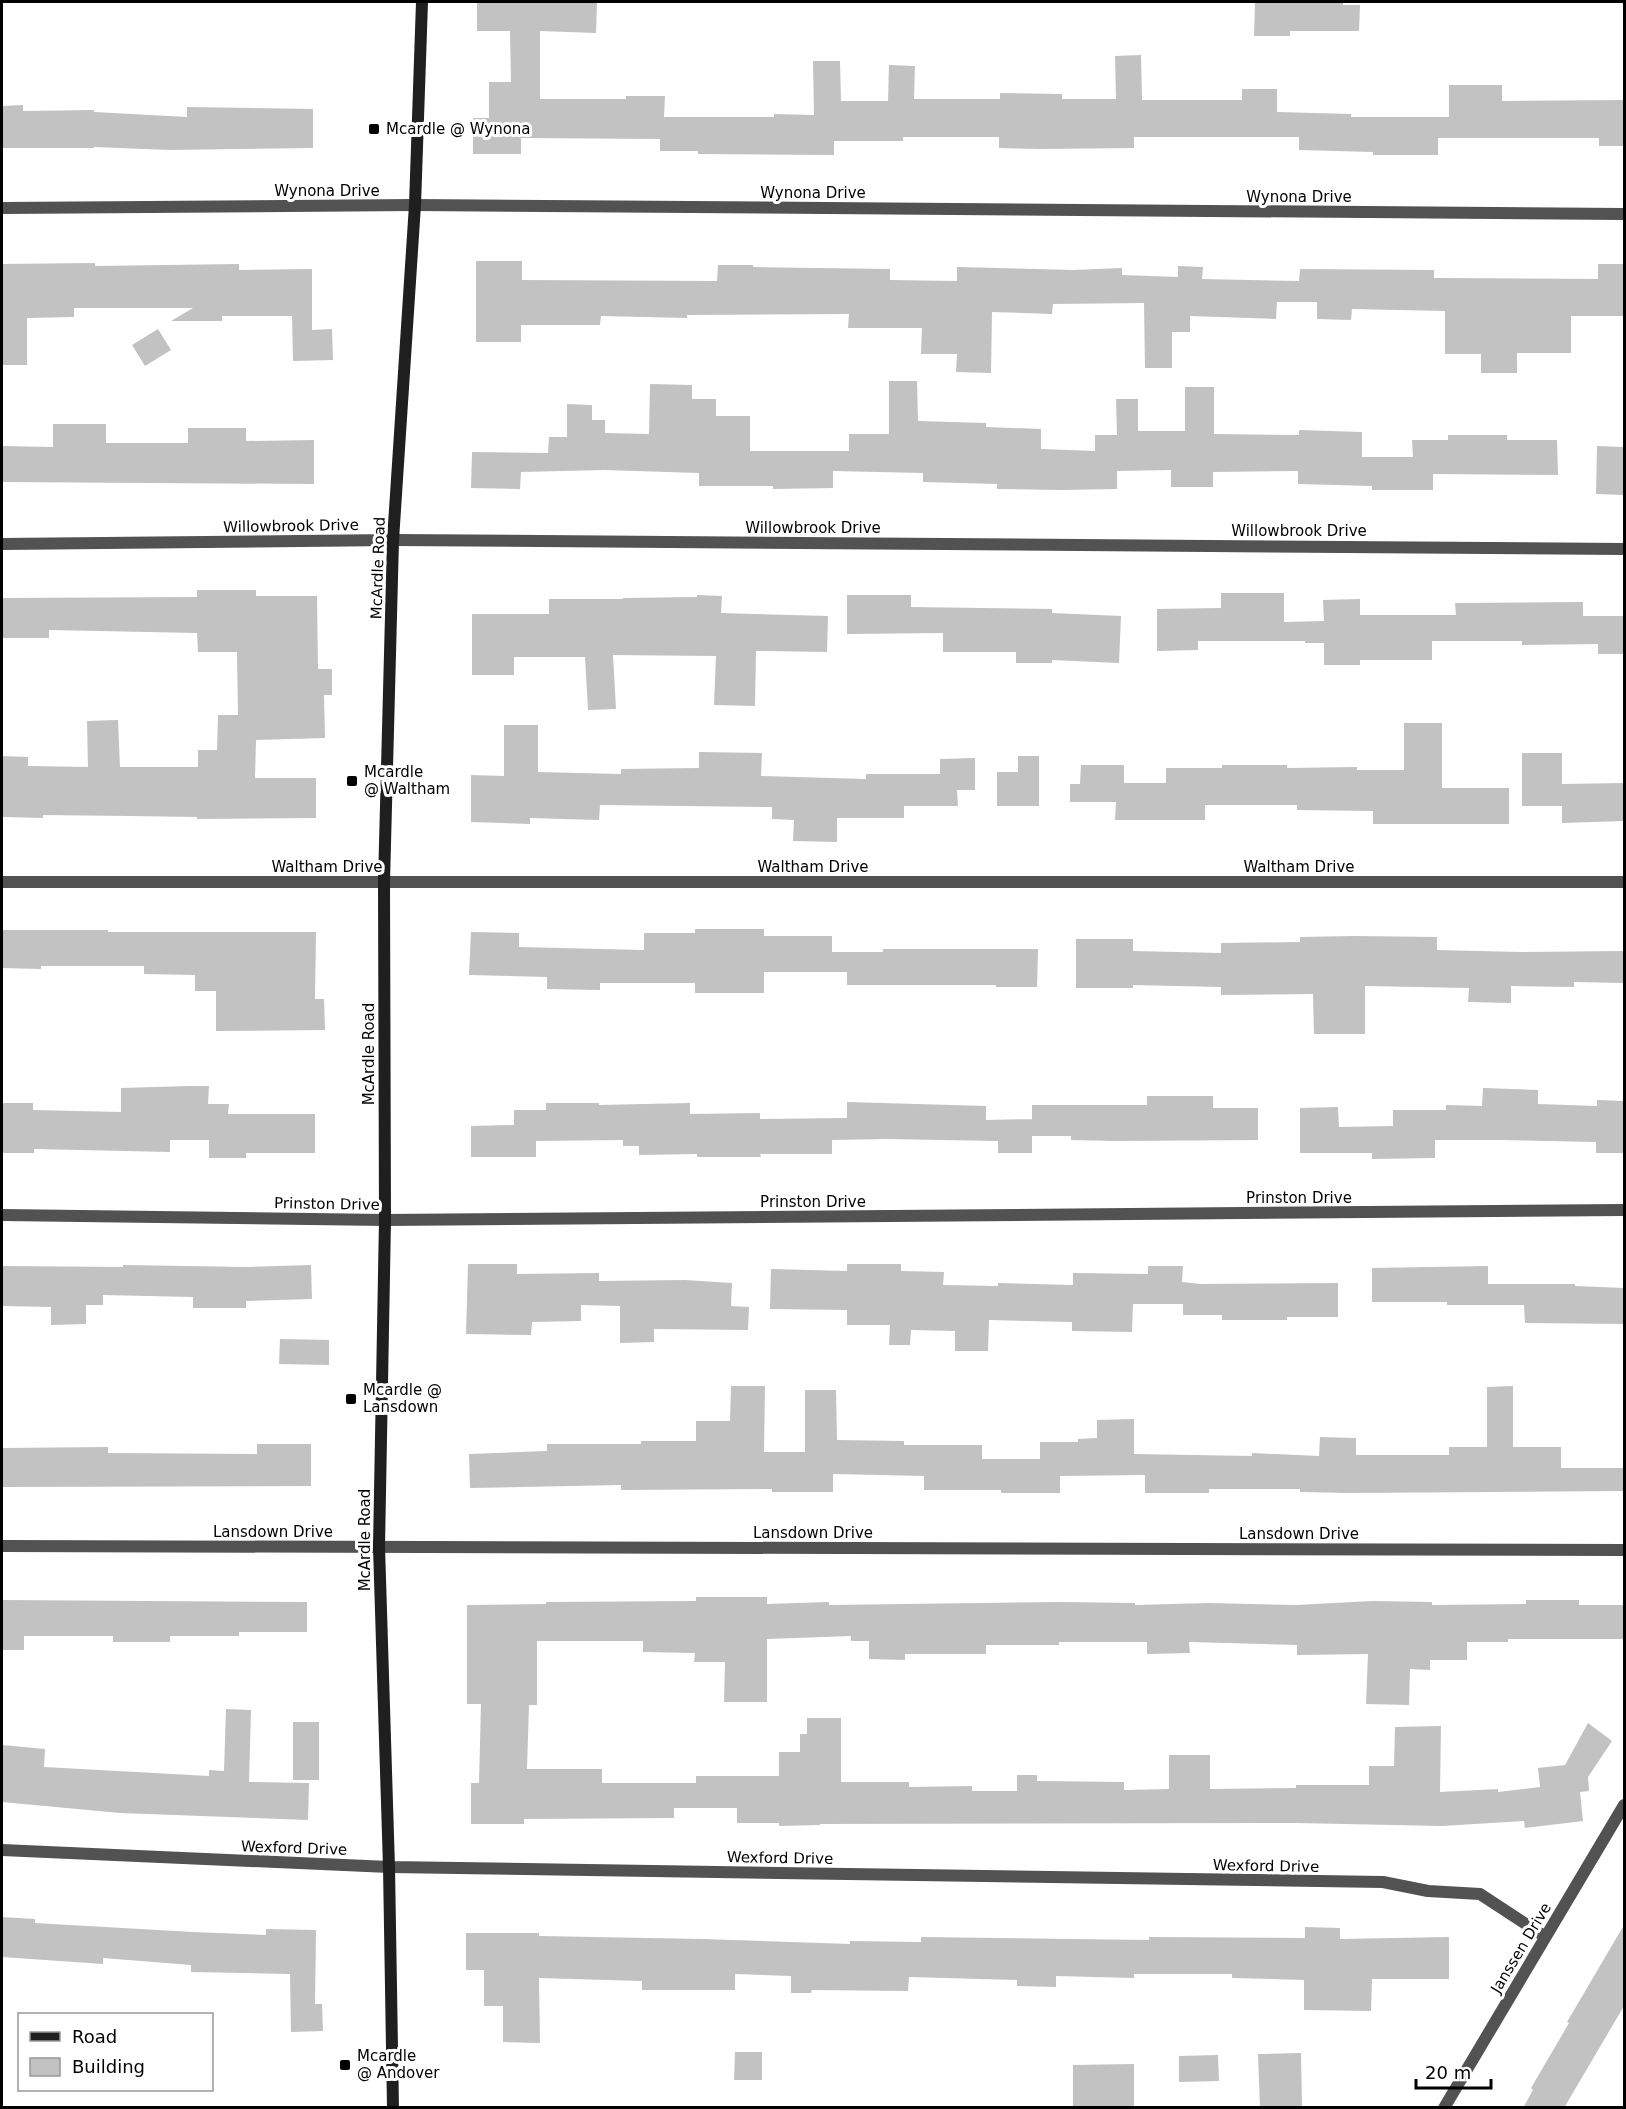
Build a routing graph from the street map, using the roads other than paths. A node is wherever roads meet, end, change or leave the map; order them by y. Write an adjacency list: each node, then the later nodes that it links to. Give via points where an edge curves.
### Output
1 (422, 2): 2 (main road, McArdle Road)
2 (415, 205): 3 (street, Wynona Drive); 4 (street, Wynona Drive); 5 (main road, McArdle Road)
3 (2, 208)
4 (1624, 214)
5 (393, 540): 6 (street, Willowbrook Drive); 7 (street, Willowbrook Drive); 9 (main road, McArdle Road)
6 (2, 544)
7 (1624, 549)
8 (2, 882): 9 (street, Waltham Drive)
9 (384, 882): 10 (street, Waltham Drive); 13 (main road, McArdle Road)
10 (1624, 882)
11 (1624, 1210): 13 (street, Prinston Drive)
12 (2, 1215): 13 (street, Prinston Drive)
13 (385, 1220): 15 (main road, McArdle Road)
14 (2, 1546): 15 (street, Lansdown Drive)
15 (379, 1547): 16 (street, Lansdown Drive); 19 (main road, McArdle Road)
16 (1624, 1550)
17 (1624, 1805): 20 (street, Janssen Drive)
18 (2, 1850): 19 (street, Wexford Drive)
19 (388, 1867): 20 (street, Wexford Drive, via 1383,1882 1428,1891 1480,1894); 21 (main road, McArdle Road)
20 (1544, 1936): 22 (street, Janssen Drive)
21 (393, 2108)
22 (1444, 2108)

